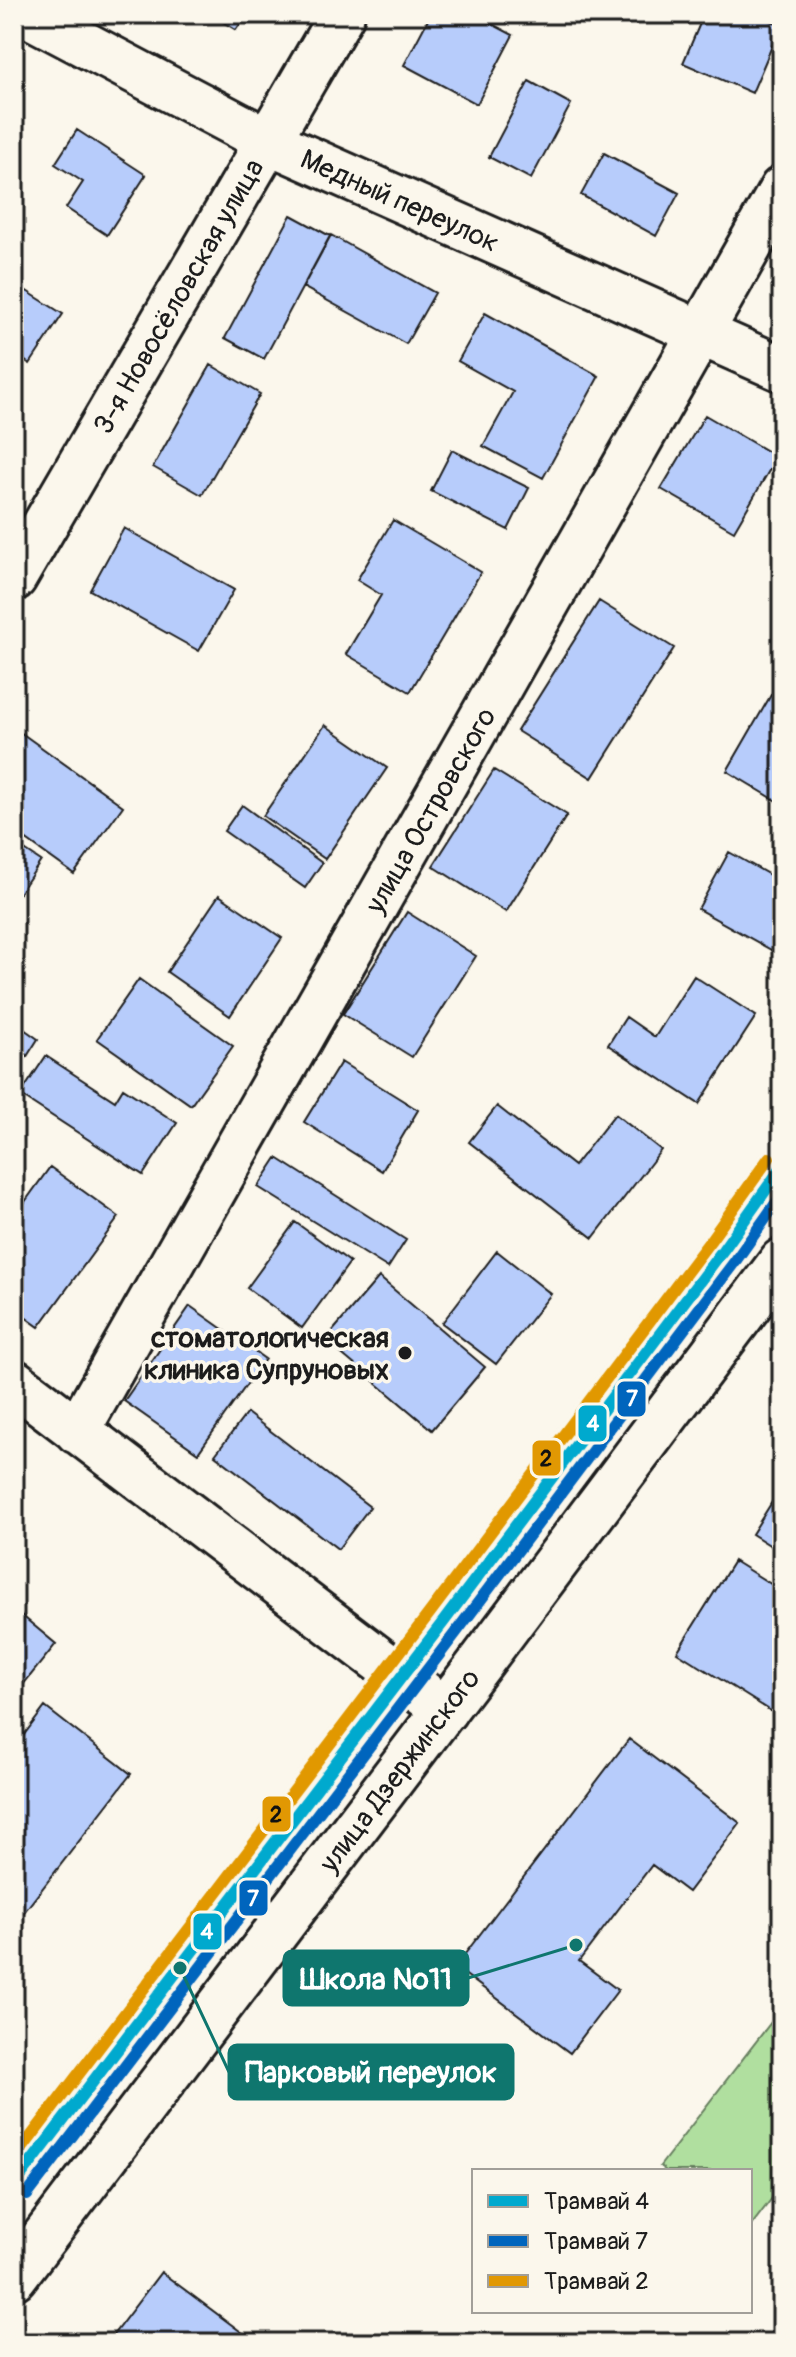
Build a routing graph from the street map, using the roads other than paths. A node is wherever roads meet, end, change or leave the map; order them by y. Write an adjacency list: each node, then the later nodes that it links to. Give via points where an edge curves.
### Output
1 (27, 14): 3 (street, Медный переулок)
2 (342, 14): 3 (street, 3-я Новосёловская улица)
3 (268, 141): 5 (street, Медный переулок); 7 (street, 3-я Новосёловская улица)
4 (782, 189): 5 (street, улица Островского)
5 (701, 333): 6 (street, Медный переулок); 10 (street, улица Островского)
6 (782, 369)
7 (14, 578)
8 (777, 1278): 11 (street, улица Дзержинского)
9 (14, 1382): 10 (street)
10 (77, 1431): 11 (street)
11 (445, 1710): 12 (street, улица Дзержинского)
12 (14, 2277)

